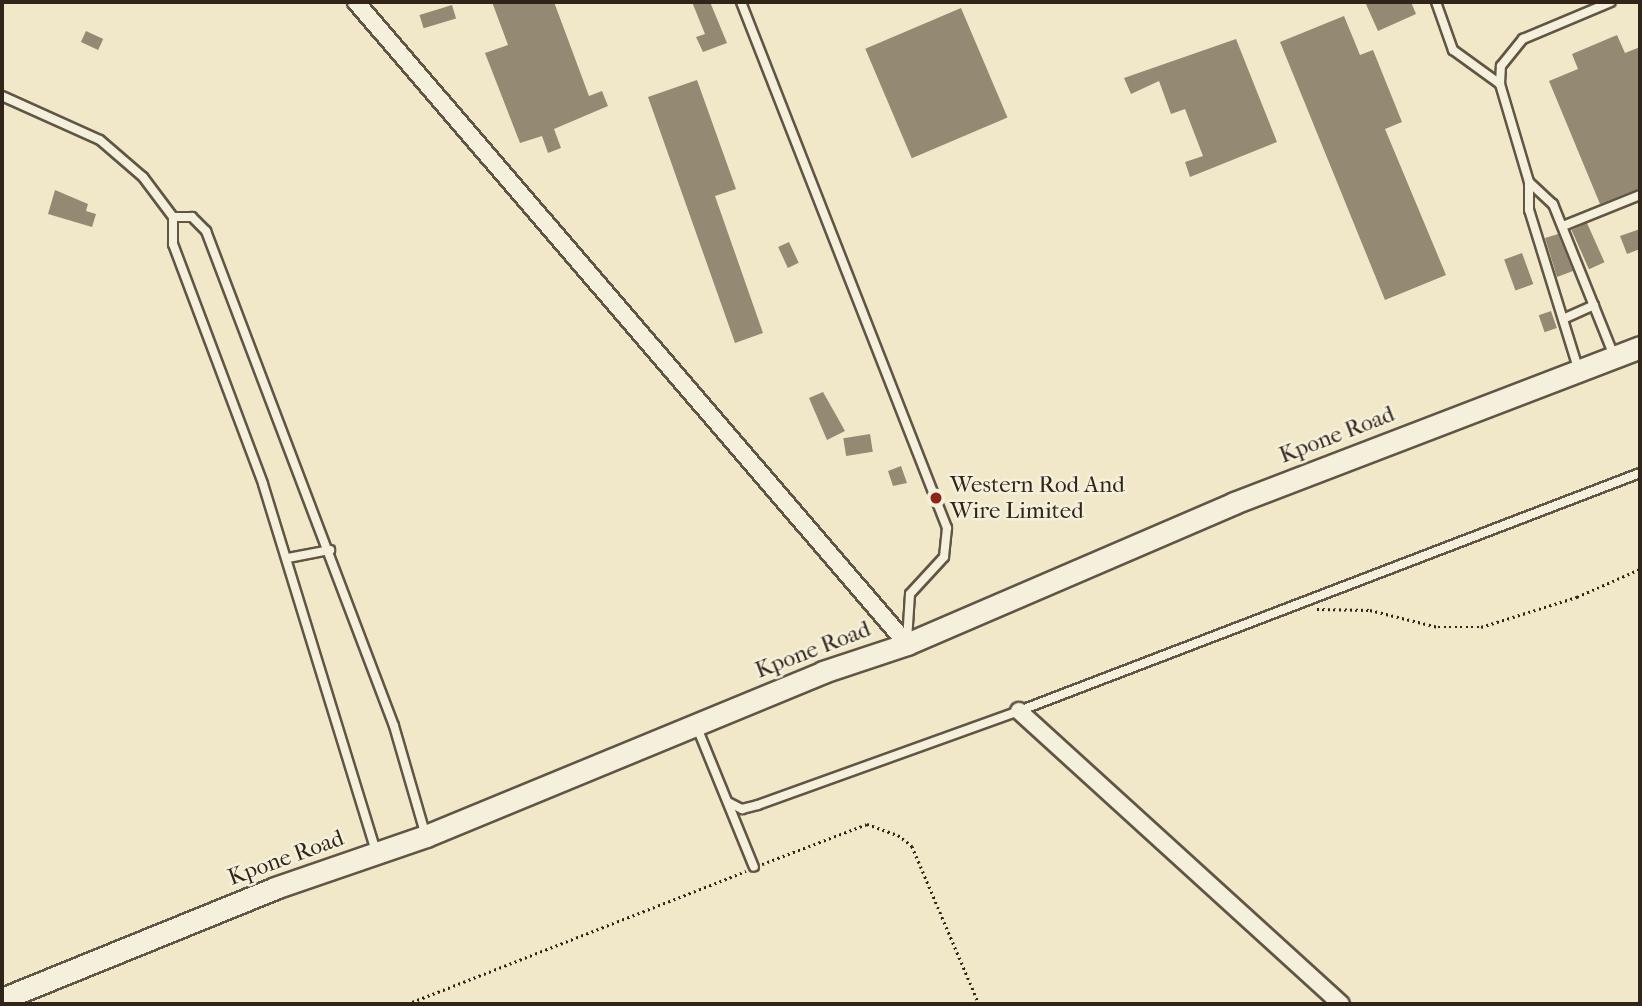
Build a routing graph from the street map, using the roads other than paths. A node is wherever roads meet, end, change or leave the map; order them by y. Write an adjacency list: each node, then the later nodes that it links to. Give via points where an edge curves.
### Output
1 (356, 2): 19 (street)
2 (741, 2): 19 (lane, via 947,528 944,557 910,594)
3 (1436, 2): 5 (lane, via 1453,50)
4 (1611, 2): 5 (lane, via 1523,39 1502,66)
5 (1500, 84): 7 (lane)
6 (2, 96): 9 (lane, via 100,140 143,177)
7 (1529, 182): 10 (lane, via 1553,204); 12 (lane, via 1529,210)
8 (1640, 195): 10 (lane)
9 (173, 217): 17 (lane, via 192,217 206,230); 18 (lane, via 173,244)
10 (1563, 226): 11 (lane)
11 (1594, 305): 12 (lane); 14 (lane)
12 (1563, 318): 15 (lane)
13 (1640, 347): 14 (main road, Kpone Road)
14 (1614, 358): 15 (main road, Kpone Road)
15 (1578, 369): 19 (main road, Kpone Road, via 1234,503)
16 (1640, 473): 20 (lane)
17 (330, 550): 18 (lane); 23 (lane, via 394,726)
18 (288, 558): 24 (lane)
19 (907, 644): 21 (main road, Kpone Road)
20 (1019, 711): 22 (lane, via 758,805 742,809); 27 (street)
21 (696, 725): 22 (lane); 23 (main road, Kpone Road)
22 (729, 802): 25 (lane)
23 (426, 836): 24 (main road, Kpone Road)
24 (377, 853): 26 (main road, Kpone Road)
25 (754, 867)
26 (2, 999)
27 (1341, 1004)

